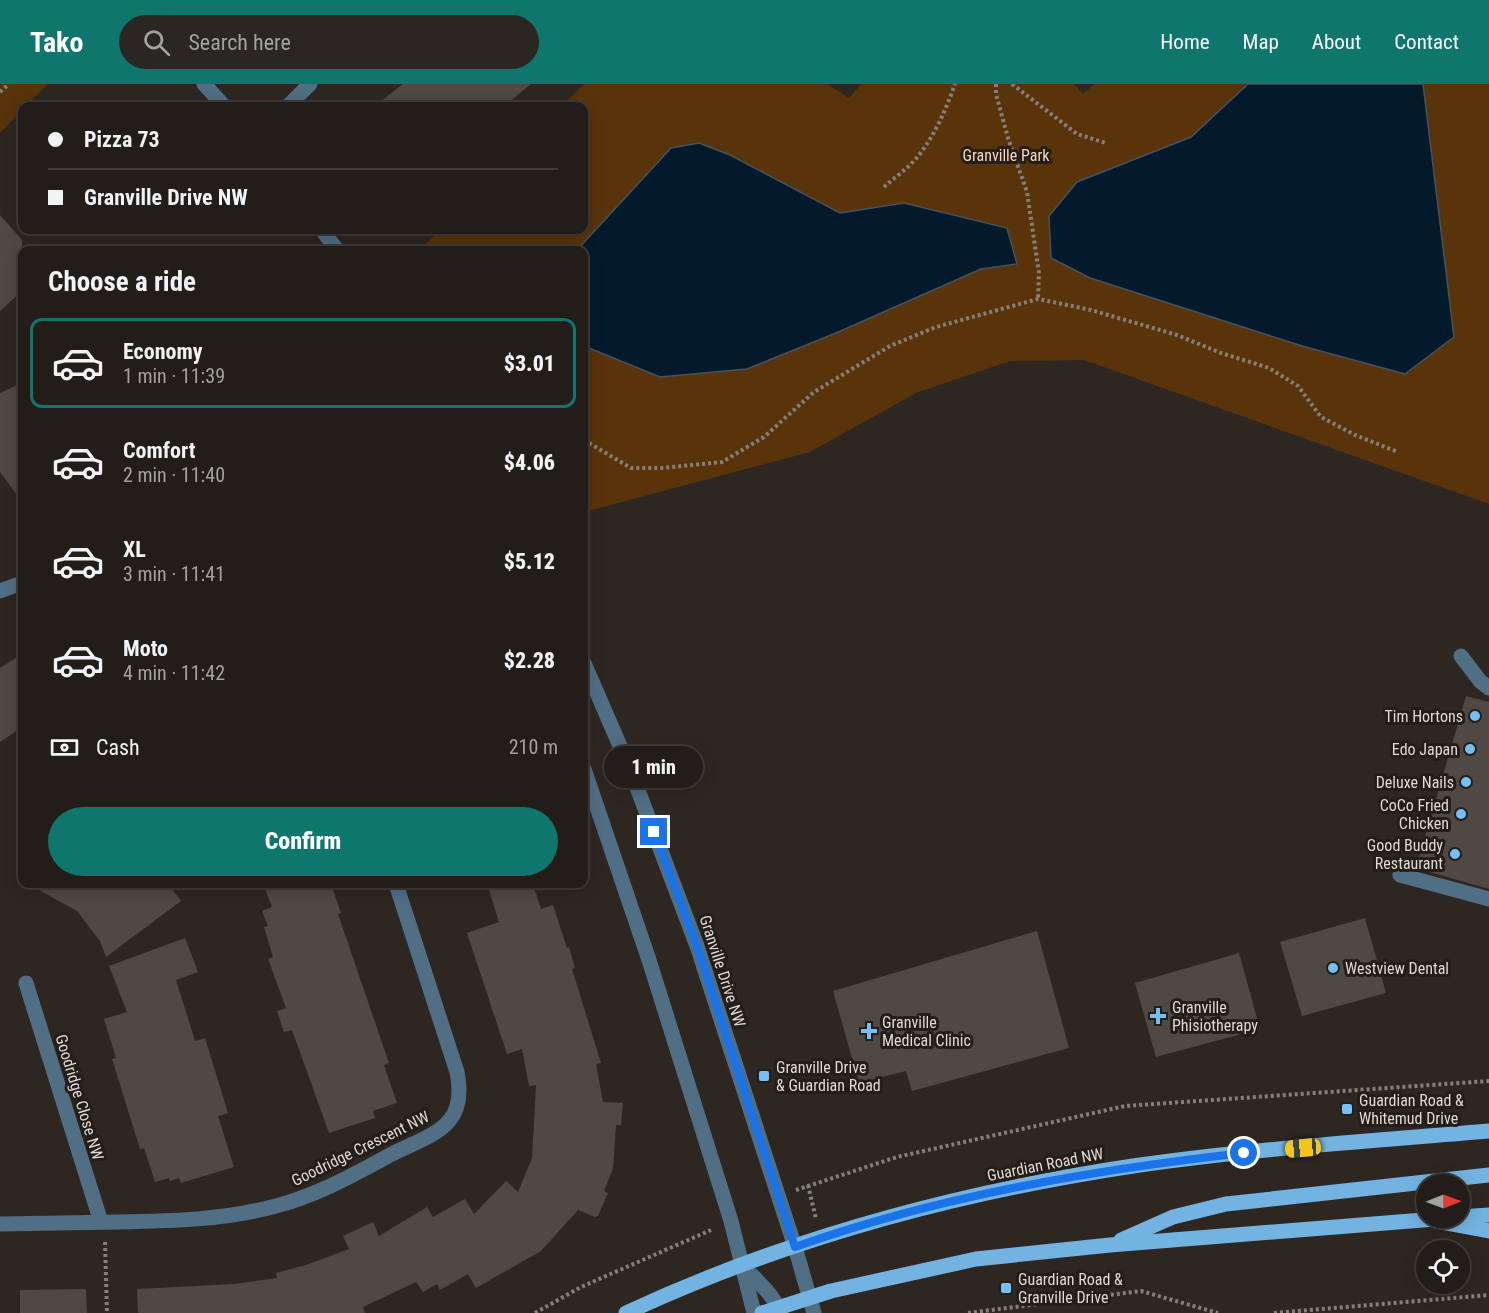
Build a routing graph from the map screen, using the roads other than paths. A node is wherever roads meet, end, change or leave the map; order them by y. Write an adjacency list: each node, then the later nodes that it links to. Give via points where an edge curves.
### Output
1 (204, 84): 3 (street)
2 (310, 84): 4 (street)
3 (220, 102)
4 (292, 102)
5 (18, 584): 6 (street)
6 (0, 591)
7 (1461, 656): 9 (street)
8 (588, 672): 25 (street, Granville Drive NW, via 682,905)
9 (1489, 688)
10 (588, 781): 26 (street, via 649,960)
11 (1400, 875): 13 (street)
12 (397, 888): 20 (street, Goodridge Crescent NW, via 457,1072 460,1098 450,1121 322,1190 276,1206 203,1219)
13 (1489, 899)
14 (26, 983): 20 (street, Goodridge Close NW)
15 (1489, 1131): 25 (main road, Guardian Road NW, via 1132,1166 969,1198)
16 (1489, 1175): 24 (main road, via 1226,1204 1173,1217)
17 (1489, 1215): 18 (main road)
18 (1470, 1216)
19 (1416, 1221): 24 (main road)
20 (100, 1222): 21 (street, Goodridge Crescent NW)
21 (0, 1224)
22 (1470, 1228): 23 (main road)
23 (1489, 1231)
24 (1110, 1245): 27 (main road, via 976,1259)
25 (795, 1247): 26 (main road, Guardian Road NW); 27 (street, Granville Drive NW)
26 (743, 1265): 28 (street, via 770,1292); 29 (main road, Guardian Road NW); 30 (street)
27 (809, 1297): 28 (main road); 32 (street, Granville Drive NW)
28 (780, 1310): 31 (main road)
29 (626, 1313)
30 (754, 1313)
31 (762, 1313)
32 (814, 1313)

